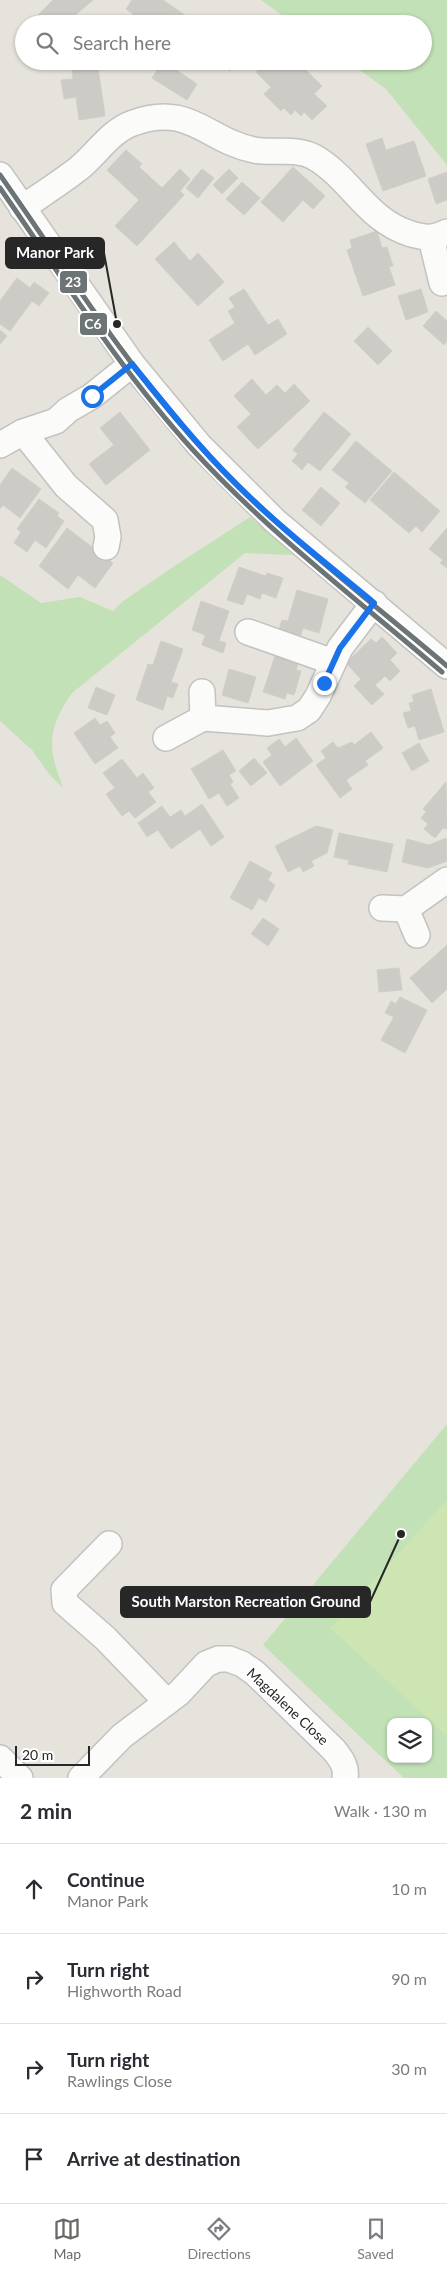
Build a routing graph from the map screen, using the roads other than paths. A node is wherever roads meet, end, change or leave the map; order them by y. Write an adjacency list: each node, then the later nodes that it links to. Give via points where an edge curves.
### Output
1 (0, 175): 2 (street)
2 (22, 208): 3 (street, via 78,170 119,130 149,118 164,117 182,119 252,150 312,156 382,221 405,232); 5 (street)
3 (439, 235): 4 (street)
4 (442, 283)
5 (132, 364): 6 (street, via 56,421); 9 (street, via 198,445 237,485 274,521)
6 (24, 432): 7 (street); 8 (street, via 66,486 105,520)
7 (0, 445)
8 (106, 547)
9 (374, 603): 11 (street, via 350,633); 12 (street)
10 (248, 632): 11 (street)
11 (333, 662): 14 (street, via 314,704 297,718 268,723)
12 (447, 666)
13 (202, 692): 14 (street)
14 (203, 718): 15 (street)
15 (166, 738)
16 (447, 880): 18 (street)
17 (382, 908): 18 (street)
18 (406, 909): 19 (street)
19 (417, 934)
20 (109, 1544): 21 (street, via 64,1590 65,1603 105,1638)
21 (167, 1702): 24 (street, Magdalene Close, via 122,1736); 25 (street, Magdalene Close, via 206,1664 229,1659 242,1664 334,1750 342,1760)
22 (0, 1758): 23 (street)
23 (20, 1778)
24 (81, 1778)
25 (345, 1778)

